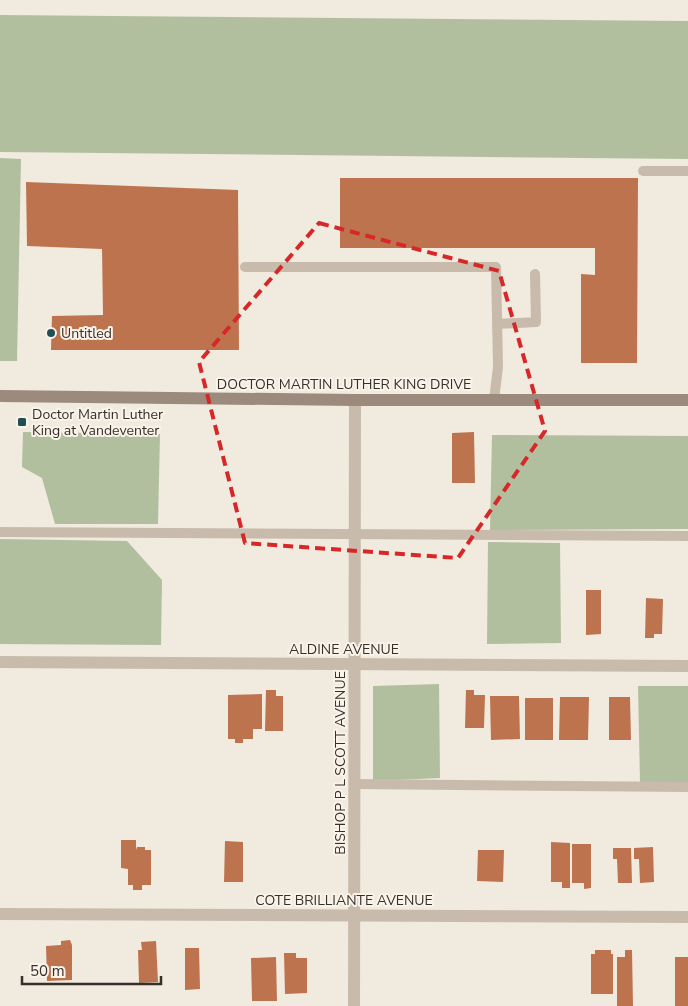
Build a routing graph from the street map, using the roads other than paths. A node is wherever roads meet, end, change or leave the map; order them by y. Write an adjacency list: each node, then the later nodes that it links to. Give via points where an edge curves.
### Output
1 (643, 170): 2 (lane)
2 (688, 171)
3 (245, 267): 5 (lane, via 496,267)
4 (535, 274): 5 (lane, via 536,322)
5 (497, 324): 8 (lane, via 498,370)
6 (0, 396): 7 (main road, DOCTOR MARTIN LUTHER KING DRIVE)
7 (355, 400): 8 (main road, DOCTOR MARTIN LUTHER KING DRIVE); 11 (street, BISHOP P L SCOTT AVENUE)
8 (494, 400): 9 (main road, DOCTOR MARTIN LUTHER KING DRIVE)
9 (688, 400)
10 (0, 532): 11 (lane)
11 (355, 535): 12 (lane); 14 (street, BISHOP P L SCOTT AVENUE)
12 (688, 536)
13 (0, 662): 14 (street, ALDINE AVENUE)
14 (355, 664): 15 (street, ALDINE AVENUE); 16 (street, BISHOP P L SCOTT AVENUE)
15 (688, 666)
16 (355, 784): 17 (lane); 19 (street, BISHOP P L SCOTT AVENUE)
17 (688, 787)
18 (0, 914): 19 (street, COTE BRILLIANTE AVENUE)
19 (355, 915): 20 (street, COTE BRILLIANTE AVENUE); 21 (street, BISHOP P L SCOTT AVENUE)
20 (688, 917)
21 (354, 1006)

